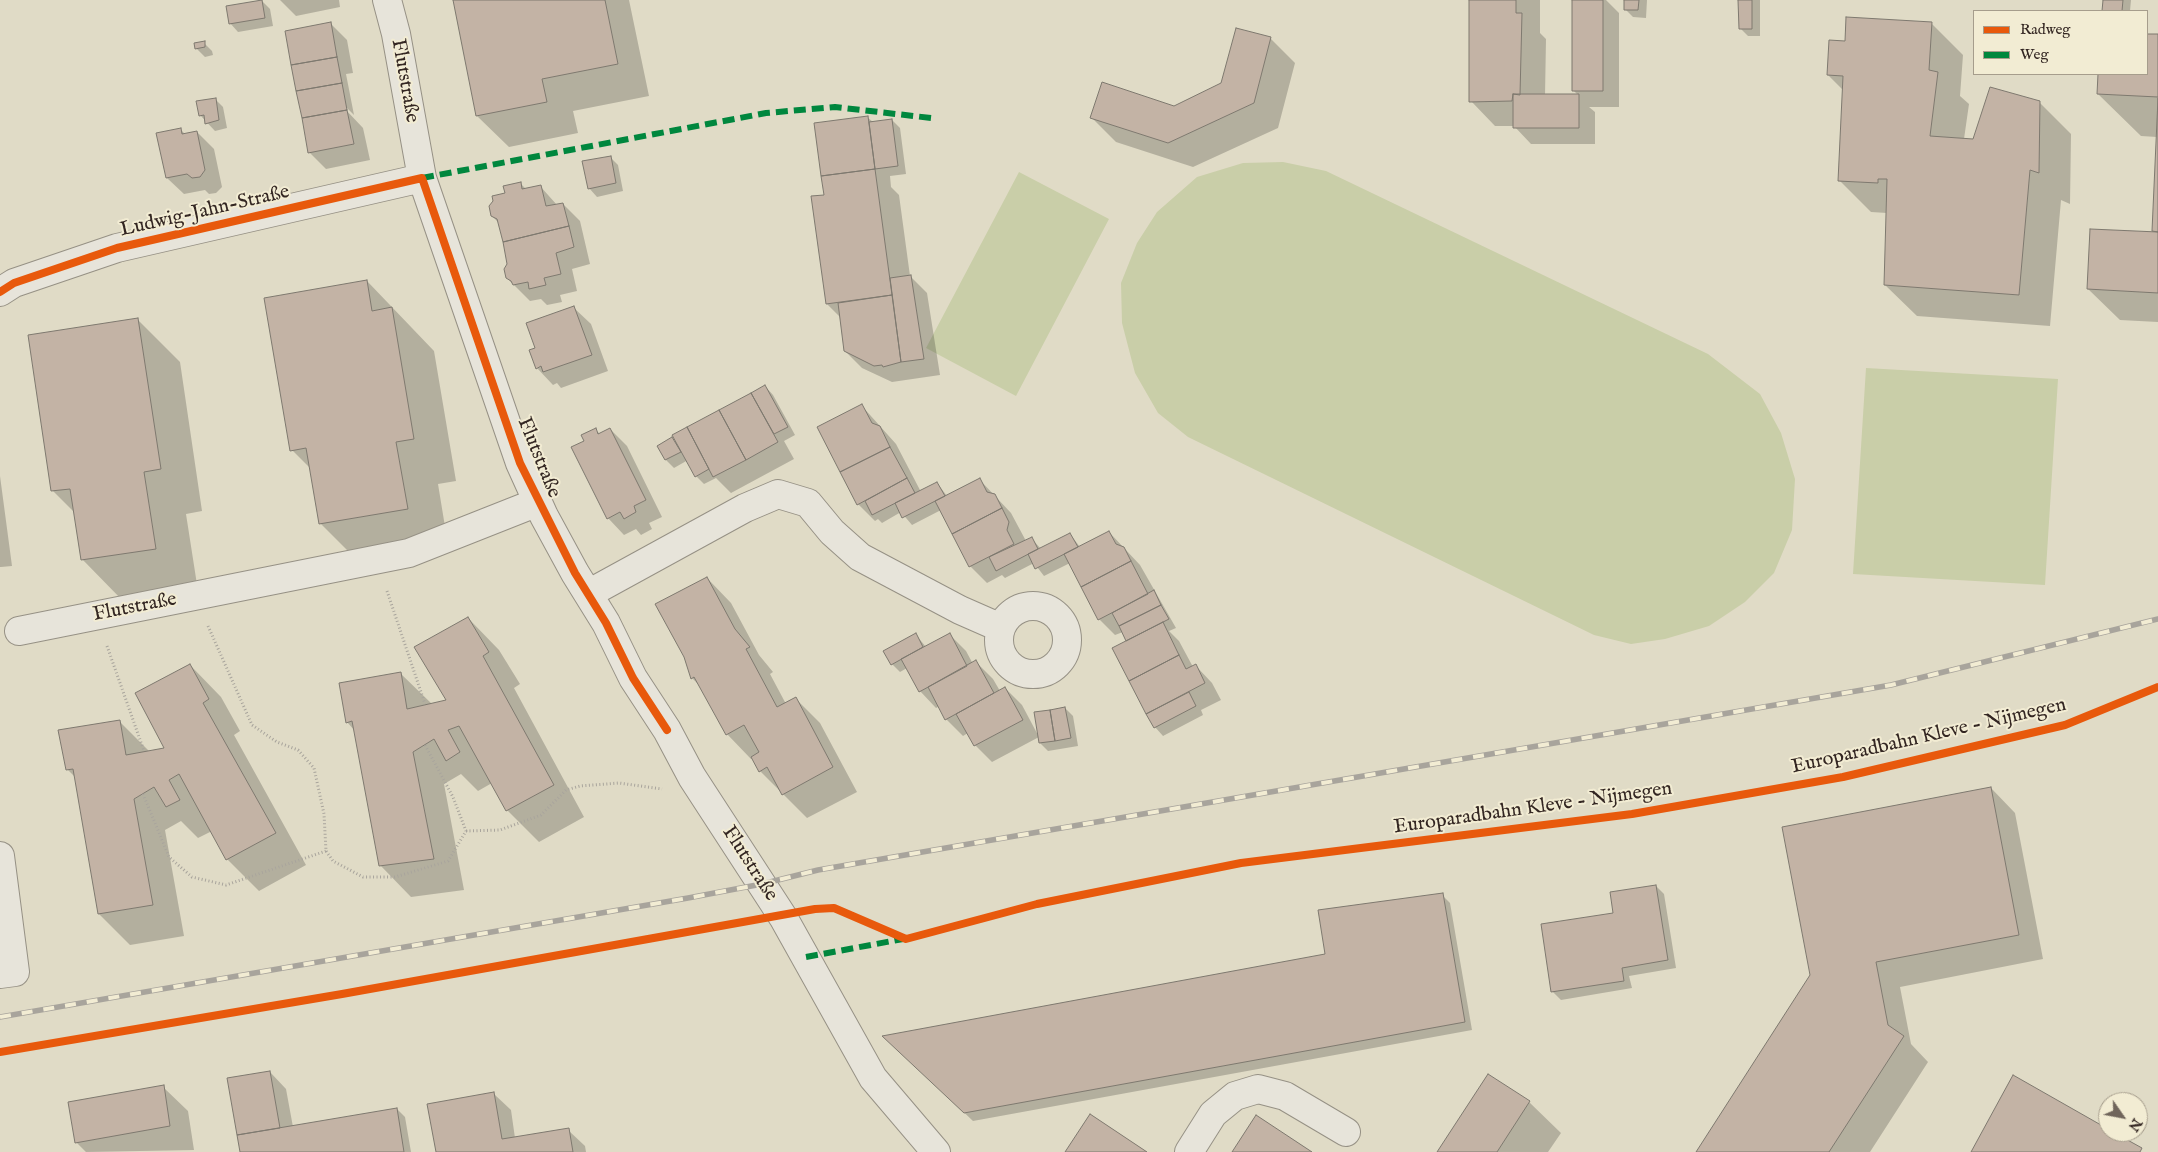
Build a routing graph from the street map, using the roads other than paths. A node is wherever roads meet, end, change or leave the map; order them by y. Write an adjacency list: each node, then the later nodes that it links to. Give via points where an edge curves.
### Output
1 (387, 0): 2 (street, Flutstraße)
2 (422, 178): 3 (street, Ludwig-Jahn-Straße, via 117,248 14,284); 4 (street, Flutstraße, via 520,463)
3 (0, 292)
4 (538, 502): 5 (street, Flutstraße); 7 (street, Flutstraße, via 409,553)
5 (588, 594): 6 (street, via 745,508 778,494 808,503 832,532 860,557); 11 (street, Flutstraße, via 692,777 783,917 873,1078)
6 (1001, 628)
7 (19, 630)
8 (0, 856): 9 (street, via 15,972)
9 (0, 974)
10 (1346, 1132): 12 (street, via 1286,1096 1258,1089 1235,1096 1213,1114)
11 (936, 1152)
12 (1189, 1152)

